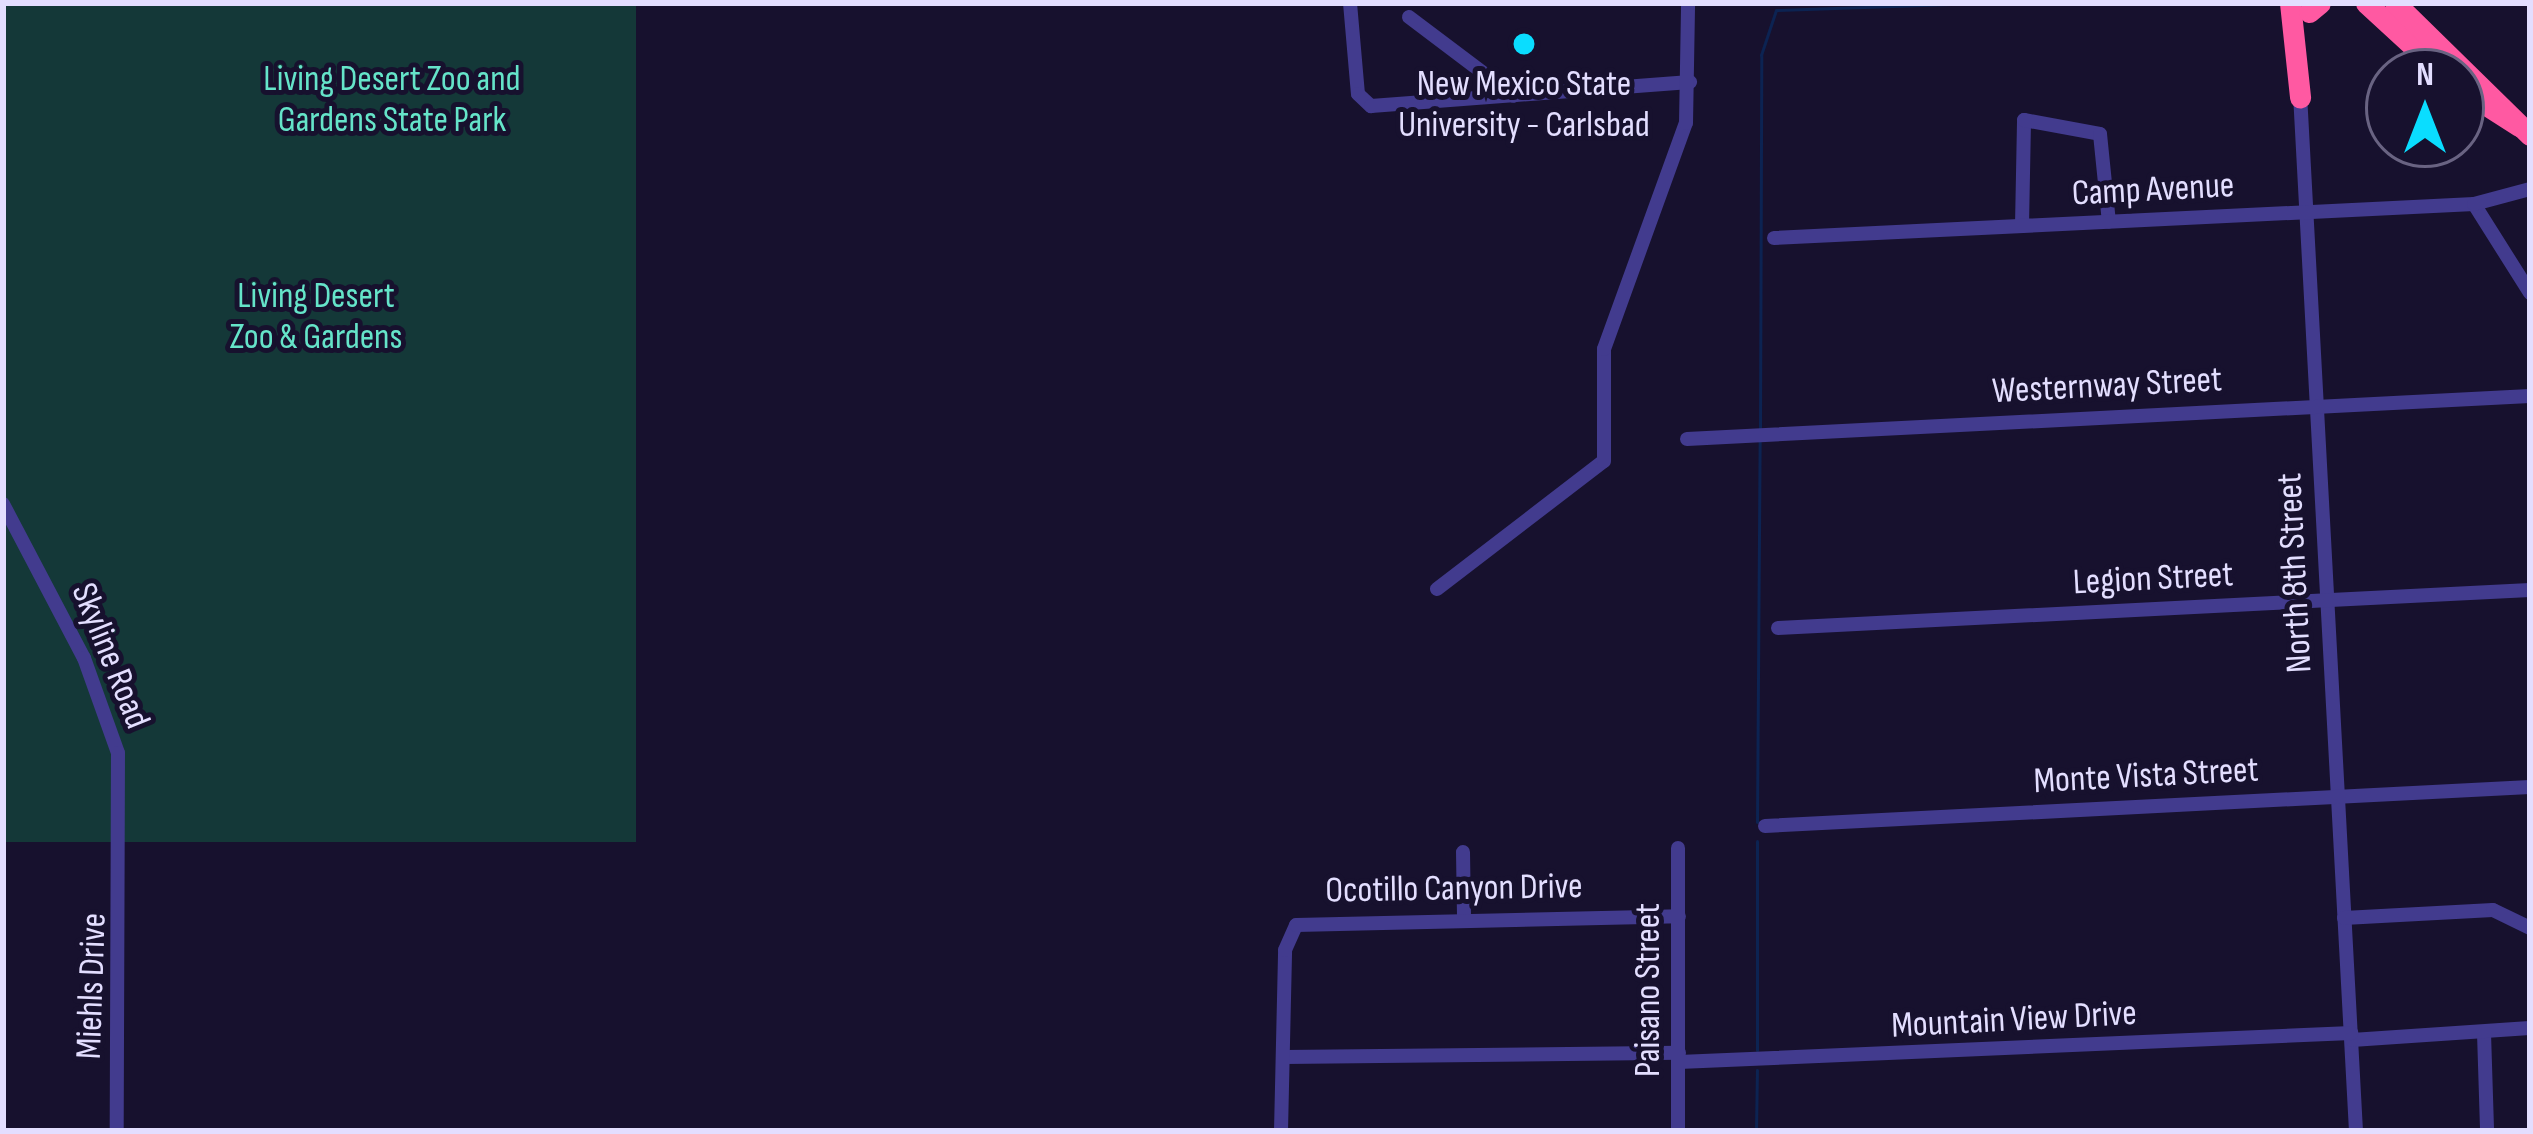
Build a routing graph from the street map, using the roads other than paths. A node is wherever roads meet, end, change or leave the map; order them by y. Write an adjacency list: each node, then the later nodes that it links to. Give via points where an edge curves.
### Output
1 (1350, 3): 9 (street, via 1366,104)
2 (1688, 3): 8 (street)
3 (2366, 3): 7 (highway)
4 (2395, 3): 12 (highway)
5 (2309, 5): 10 (highway)
6 (1409, 17): 9 (street)
7 (2415, 48)
8 (1690, 82): 9 (street); 24 (street, via 1669,189 1604,349 1604,460)
9 (1514, 96)
10 (2300, 97): 15 (street, North 8th Street)
11 (2485, 105): 12 (highway)
12 (2525, 131)
13 (2530, 189): 14 (street, Camp Avenue)
14 (2474, 204): 15 (street, Camp Avenue); 19 (street)
15 (2305, 212): 16 (street, Camp Avenue); 21 (street, North 8th Street)
16 (2109, 222): 17 (street, Camp Avenue); 17 (street, via 2100,134 2024,120)
17 (2022, 226): 18 (street, Camp Avenue)
18 (1774, 238)
19 (2530, 293)
20 (2530, 396): 21 (street, Westernway Street)
21 (2316, 405): 22 (street, Westernway Street); 26 (street, North 8th Street)
22 (1688, 439)
23 (3, 504): 31 (street, Skyline Road, via 102,698)
24 (1437, 589)
25 (2530, 590): 26 (street, Legion Street)
26 (2326, 601): 27 (street, Legion Street); 29 (street, North 8th Street)
27 (1778, 628)
28 (2530, 787): 29 (street, Monte Vista Street)
29 (2338, 796): 30 (street, Monte Vista Street); 36 (street, North 8th Street)
30 (1765, 826)
31 (124, 842): 43 (street, Miehls Drive)
32 (1678, 848): 34 (street, Paisano Street)
33 (1463, 852): 35 (street)
34 (1679, 916): 35 (street, Ocotillo Canyon Drive); 42 (street, Paisano Street)
35 (1464, 918): 41 (street, Ocotillo Canyon Drive, via 1296,925 1285,950)
36 (2344, 918): 37 (street, via 2493,910); 40 (street, North 8th Street)
37 (2530, 928)
38 (2530, 1028): 39 (street, Mountain View Drive)
39 (2484, 1033): 40 (street, Mountain View Drive); 47 (street)
40 (2351, 1037): 42 (street, Mountain View Drive); 46 (street, North 8th Street)
41 (1284, 1057): 42 (street, Mountain View Drive); 44 (street, Ocotillo Canyon Drive)
42 (1679, 1058): 45 (street, Paisano Street)
43 (117, 1131)
44 (1281, 1131)
45 (1678, 1131)
46 (2356, 1131)
47 (2487, 1131)

